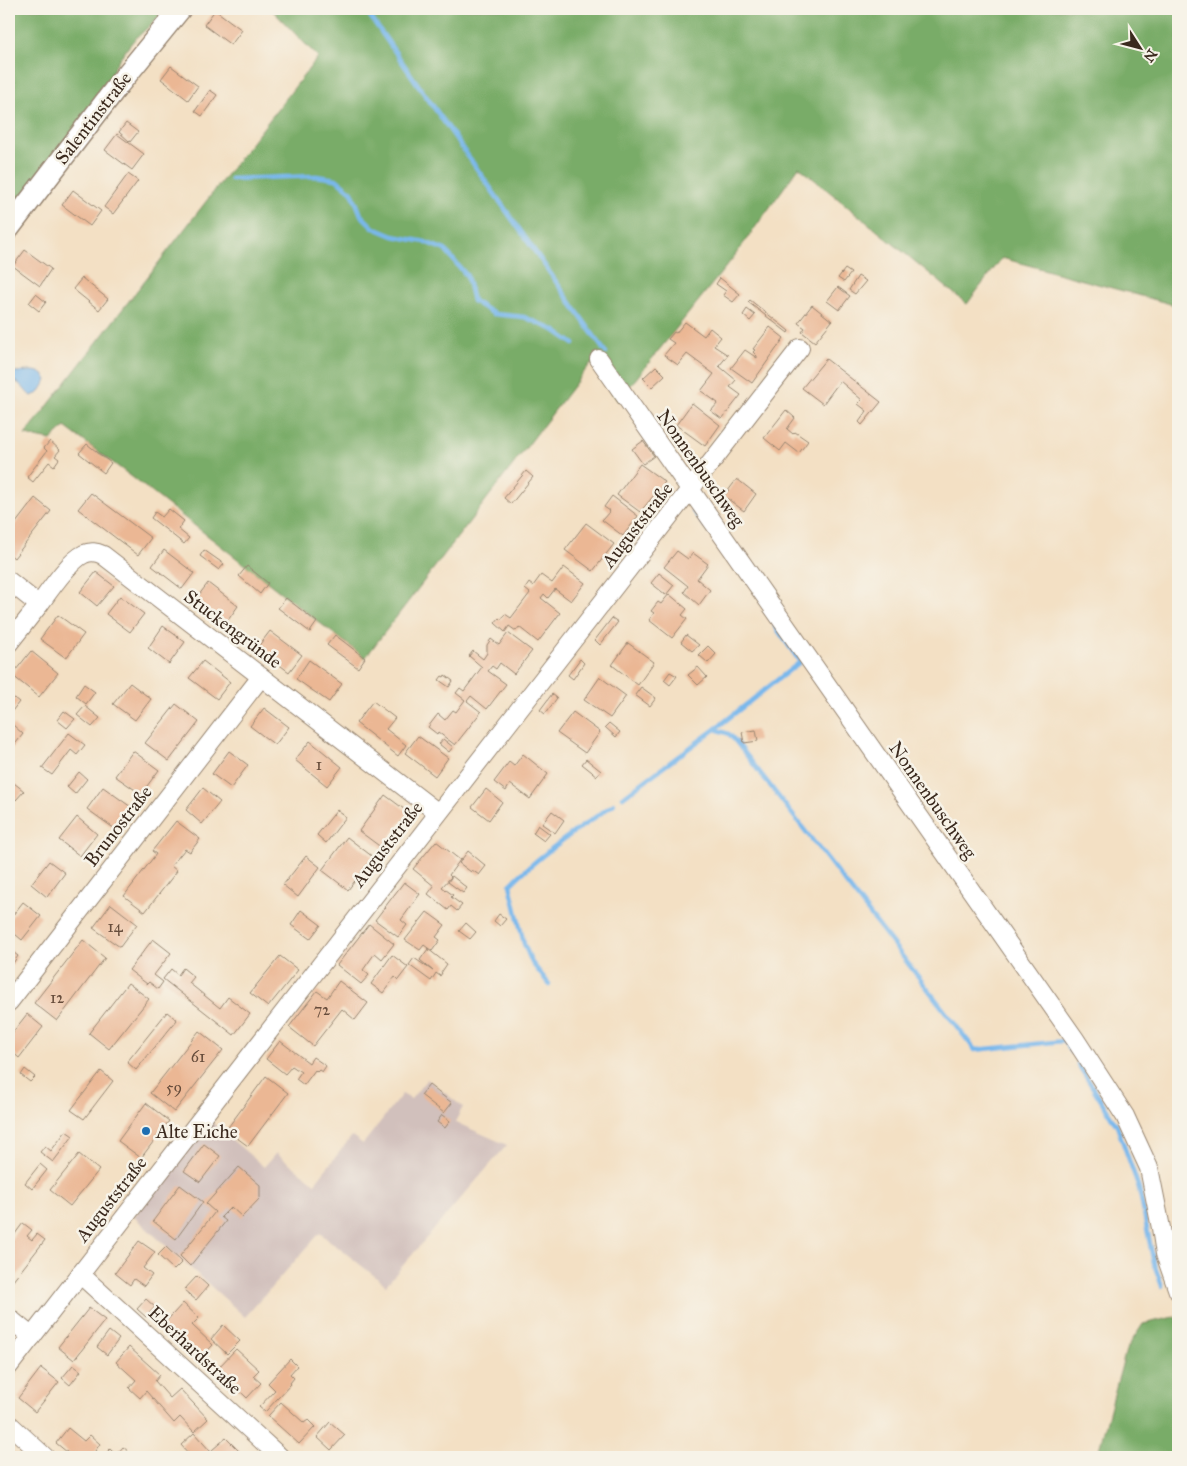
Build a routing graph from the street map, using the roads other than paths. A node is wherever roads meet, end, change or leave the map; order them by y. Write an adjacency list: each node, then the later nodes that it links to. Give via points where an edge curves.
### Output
1 (180, 9): 2 (street, Salentinstraße)
2 (9, 228)
3 (800, 348): 5 (street, Auguststraße)
4 (599, 359): 5 (street, Nonnenbuschweg)
5 (691, 490): 10 (street, Auguststraße); 13 (street, Nonnenbuschweg, via 1075,1039 1125,1116 1149,1168 1165,1254)
6 (9, 581): 7 (street)
7 (39, 605): 8 (street); 9 (street, Stuckengründe, via 75,560 85,553 94,552 103,555)
8 (9, 643)
9 (261, 677): 10 (street, Stuckengründe); 11 (street, Brunostraße)
10 (438, 813): 12 (street, Auguststraße)
11 (9, 1002)
12 (80, 1274): 15 (street, Auguststraße); 19 (street, Eberhardstraße)
13 (1178, 1291)
14 (9, 1318): 15 (street)
15 (32, 1337): 16 (street, Auguststraße)
16 (9, 1366)
17 (9, 1424): 18 (street)
18 (45, 1457)
19 (280, 1457)

